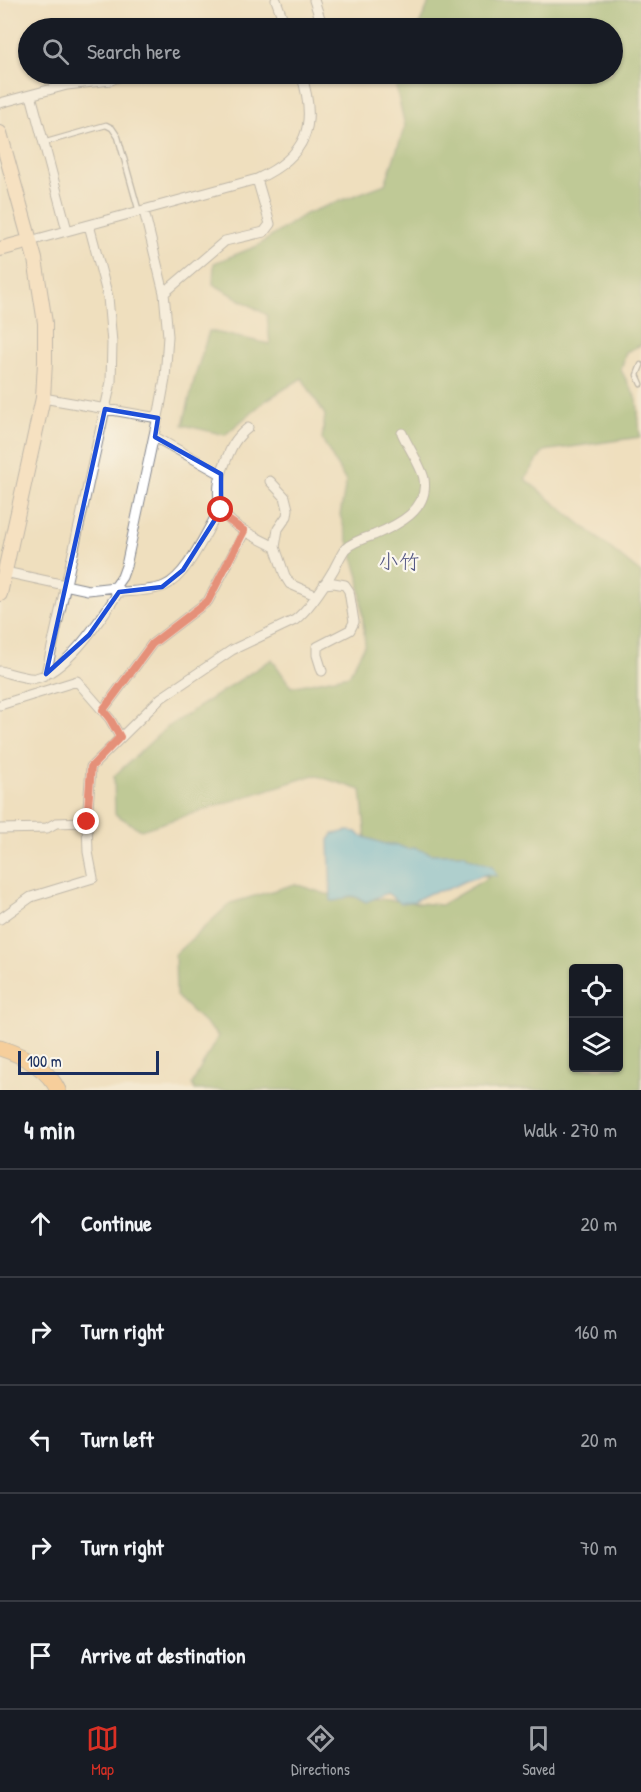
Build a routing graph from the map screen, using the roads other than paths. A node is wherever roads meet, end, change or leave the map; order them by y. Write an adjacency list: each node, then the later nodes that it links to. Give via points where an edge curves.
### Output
1 (276, 0): 3 (street)
2 (314, 0): 4 (street)
3 (282, 18)
4 (320, 18)
5 (77, 84): 7 (street)
6 (304, 84): 11 (street, via 309,111 307,132 290,159)
7 (31, 95): 8 (street); 10 (street)
8 (0, 103)
9 (0, 133): 15 (street)
10 (43, 143): 12 (lane, via 106,125 112,128); 14 (street)
11 (257, 179): 12 (street); 17 (street, via 270,224 264,232 225,241)
12 (142, 211): 13 (street); 17 (street)
13 (89, 225): 14 (street); 21 (street, via 108,297 111,382)
14 (67, 230): 15 (street)
15 (30, 241): 16 (street); 20 (street, via 45,323)
16 (0, 249)
17 (164, 293): 22 (street, via 168,336)
18 (641, 365): 19 (lane, via 637,375)
19 (641, 384)
20 (43, 398): 21 (street); 31 (street)
21 (105, 409): 22 (street); 33 (street)
22 (158, 418): 25 (street)
23 (248, 428): 26 (street, via 234,440)
24 (402, 433): 32 (street, via 424,478 420,505 402,521 346,548)
25 (155, 437): 26 (street); 34 (street, via 126,566)
26 (221, 474): 28 (street)
27 (270, 481): 30 (street, via 285,497 288,509)
28 (221, 510): 29 (street); 34 (street, via 173,581 162,587 122,592)
29 (244, 531): 30 (street); 41 (street, via 208,601 152,644)
30 (275, 547): 36 (street, via 290,584)
31 (2, 571): 33 (street); 35 (street)
32 (324, 584): 36 (street); 38 (street, via 345,585 354,622 350,630 317,647)
33 (66, 585): 34 (street, via 88,590); 39 (street)
34 (115, 587): 39 (street, via 116,596 89,635 56,669)
35 (0, 594)
36 (315, 595): 42 (street, via 295,620 232,650 161,698)
37 (0, 671): 39 (street, via 35,679)
38 (322, 671)
39 (46, 674)
40 (0, 705): 41 (street, via 77,681)
41 (103, 710): 42 (street)
42 (120, 737): 43 (street, via 91,767)
43 (87, 822): 44 (street); 45 (street, via 93,878 31,897)
44 (0, 829)
45 (0, 919)
46 (0, 1048): 47 (main road, via 33,1063)
47 (58, 1090)

